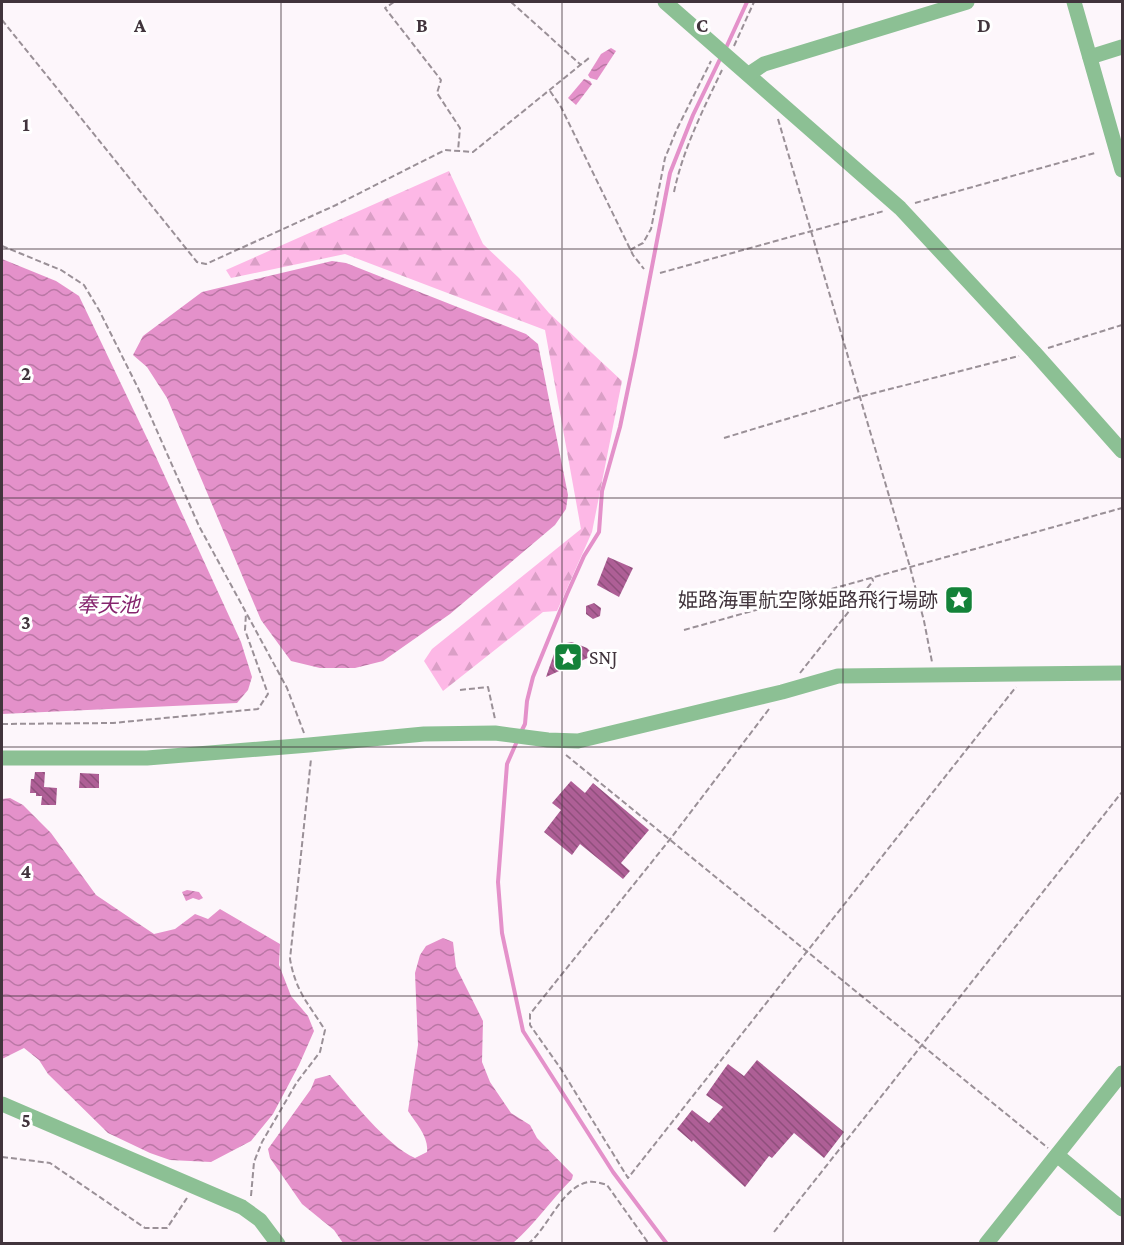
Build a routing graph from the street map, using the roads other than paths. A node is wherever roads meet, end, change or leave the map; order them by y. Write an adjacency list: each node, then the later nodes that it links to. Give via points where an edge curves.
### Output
1 (665, 2): 6 (street)
2 (967, 2): 6 (street, via 764,64)
3 (1074, 2): 5 (street)
4 (1122, 47): 5 (street)
5 (1090, 57): 7 (street)
6 (749, 74): 8 (street, via 900,208)
7 (1122, 170)
8 (1122, 451)
9 (1122, 673): 10 (street, via 838,676 578,741 495,732 424,734 147,758)
10 (2, 758)
11 (1122, 1073): 13 (street)
12 (2, 1104): 15 (street, via 242,1207 260,1220)
13 (1057, 1155): 14 (street); 16 (street)
14 (1122, 1209)
15 (278, 1244)
16 (986, 1244)

